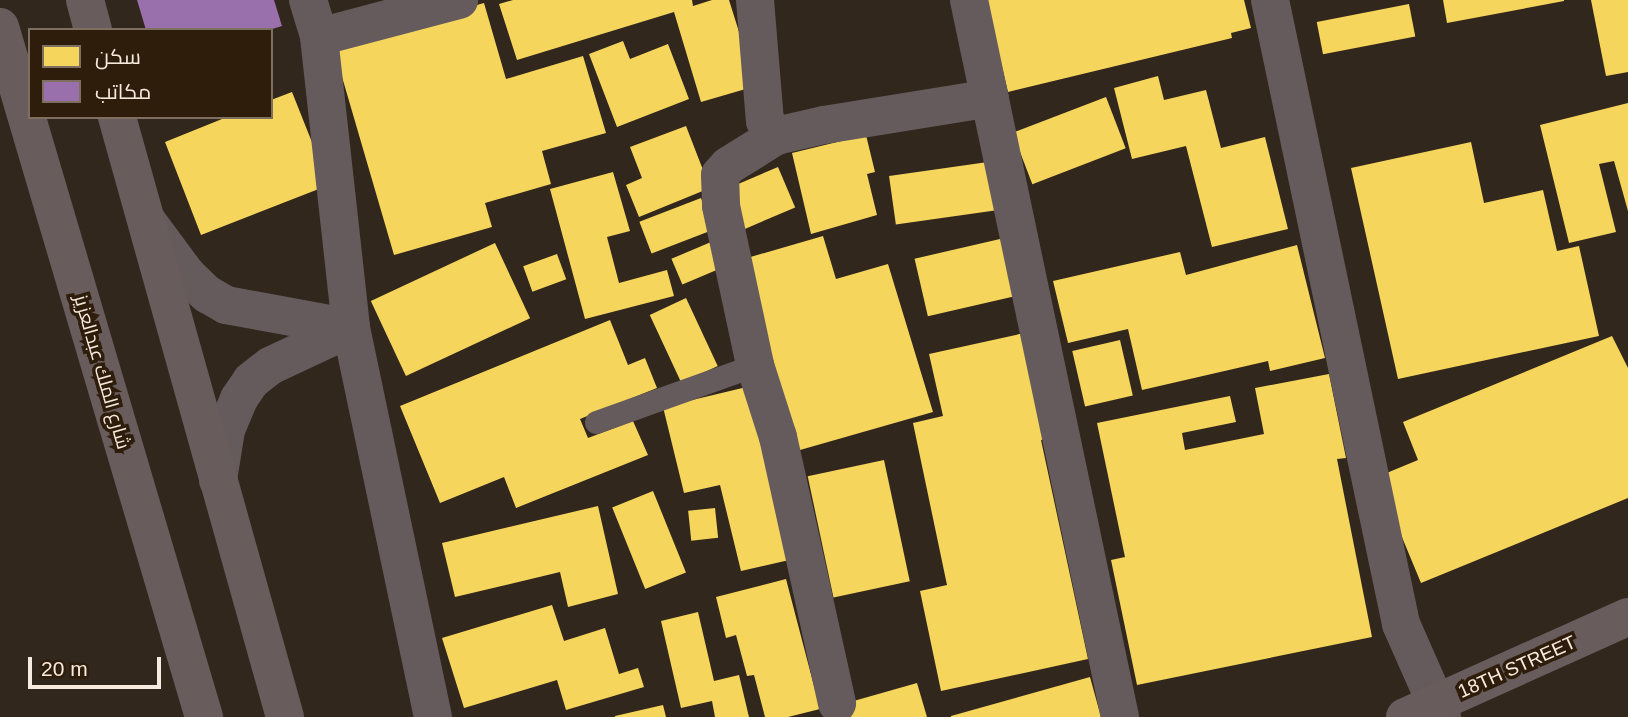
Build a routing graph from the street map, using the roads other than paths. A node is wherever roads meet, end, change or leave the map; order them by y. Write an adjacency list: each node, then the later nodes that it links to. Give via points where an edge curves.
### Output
1 (85, 0): 8 (street)
2 (308, 0): 9 (street)
3 (459, 0): 9 (street)
4 (755, 0): 12 (street, via 765,121)
5 (969, 0): 10 (street)
6 (1270, 0): 20 (street, via 1401,624)
7 (0, 27): 21 (street, شارع الملك عبدالعزيز)
8 (92, 28)
9 (319, 37): 14 (street)
10 (990, 98): 12 (street); 24 (street)
11 (118, 119): 13 (street)
12 (776, 136): 15 (street, via 720,175 721,206)
13 (143, 215): 14 (street, via 187,275 226,305); 17 (street)
14 (351, 328): 17 (street, via 270,366 251,381 226,430); 23 (street)
15 (755, 365): 16 (lane); 19 (street, via 778,437)
16 (596, 422)
17 (218, 480): 22 (street)
18 (1628, 617): 20 (street, 18TH STREET)
19 (838, 705)
20 (1428, 713)
21 (204, 717)
22 (285, 717)
23 (433, 717)
24 (1120, 717)

